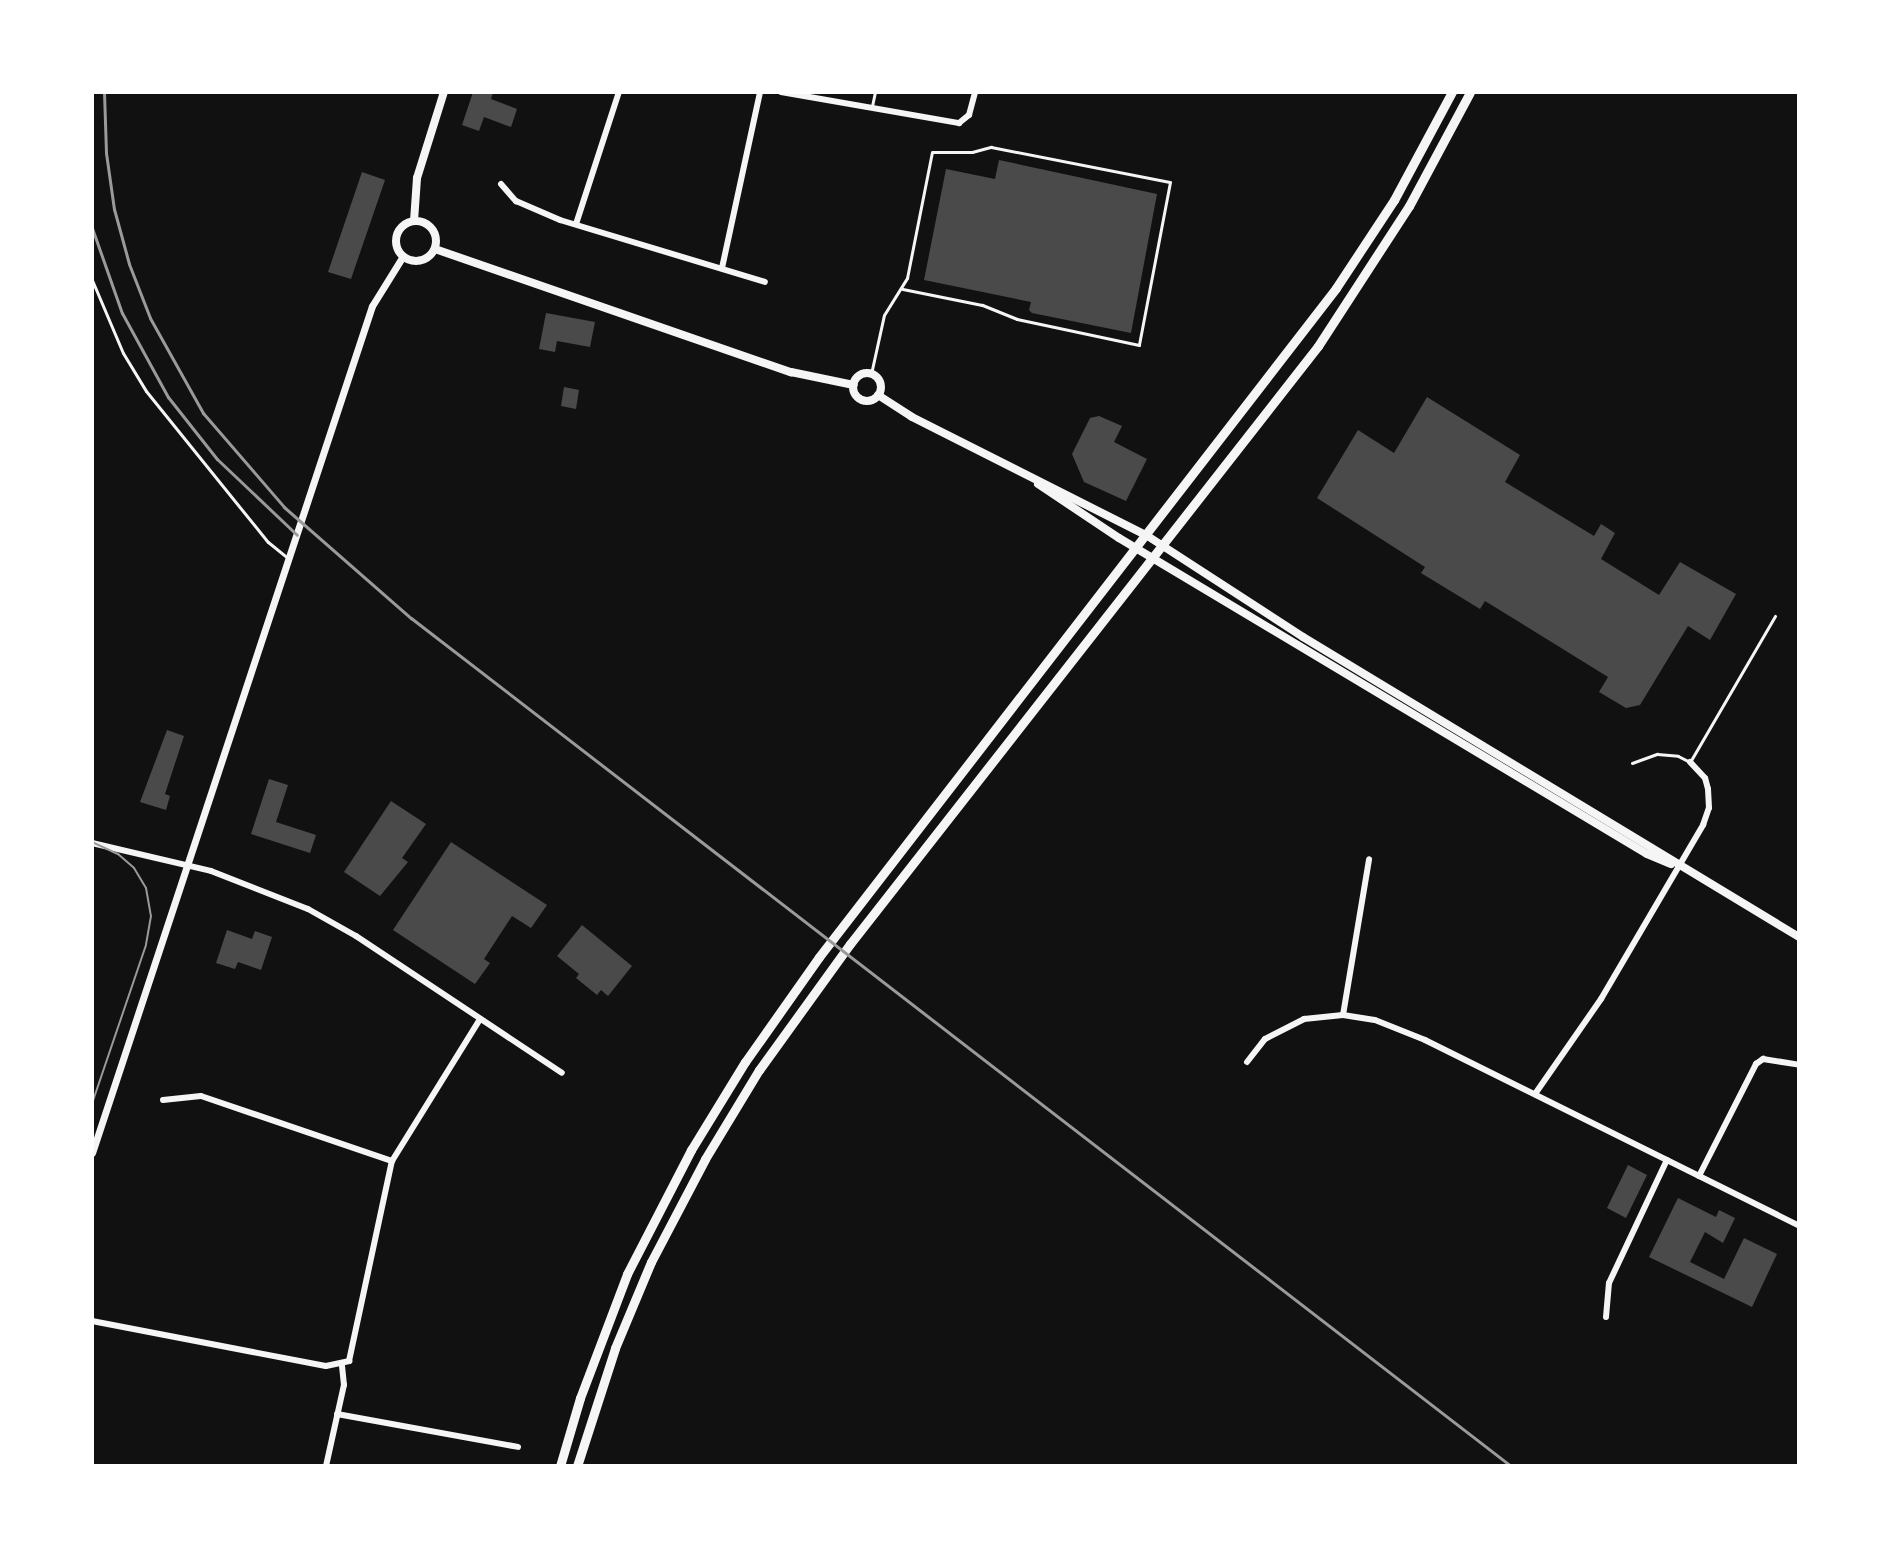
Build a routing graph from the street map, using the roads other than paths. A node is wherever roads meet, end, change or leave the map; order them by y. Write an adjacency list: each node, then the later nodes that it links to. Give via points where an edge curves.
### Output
1 (444, 92): 12 (main road, via 417,178)
2 (619, 92): 13 (street)
3 (760, 92): 16 (street)
4 (781, 92): 9 (street)
5 (875, 92): 10 (lane)
6 (975, 92): 10 (street, via 963,121)
7 (1452, 92): 24 (main road, via 1394,200 1343,277)
8 (1470, 92): 25 (main road, via 1360,284 1280,398)
9 (792, 93): 10 (street)
10 (871, 110)
11 (501, 184): 13 (street, via 516,201)
12 (414, 221): 14 (main road, via 431,227); 15 (main road, via 397,235)
13 (576, 224): 16 (street)
14 (435, 249): 15 (main road, via 423,261); 21 (main road, via 791,372)
15 (403, 256): 27 (street, via 372,306)
16 (722, 268): 18 (street)
17 (92, 280): 27 (lane, via 123,353 146,391 268,542)
18 (765, 282)
19 (903, 289): 19 (lane, via 1139,345 1170,182 991,147 932,152); 20 (lane, via 884,315)
20 (871, 374): 21 (main road, via 860,375); 22 (main road, via 880,382)
21 (854, 385): 22 (main road, via 860,399)
22 (878, 395): 23 (main road)
23 (1021, 473): 24 (main road); 26 (main road)
24 (1146, 535): 25 (main road); 26 (main road)
25 (1163, 546): 28 (main road); 35 (main road)
26 (1136, 548): 28 (main road); 55 (main road, via 819,957 717,1105 640,1245 599,1344)
27 (288, 558): 34 (street)
28 (1153, 558): 35 (main road, via 1647,854); 56 (main road, via 850,944 746,1092 675,1214 624,1325)
29 (1775, 616): 30 (lane)
30 (1690, 762): 31 (lane, via 1657,754); 35 (street, via 1705,778 1709,808)
31 (1632, 763)
32 (92, 843): 34 (street)
33 (1369, 859): 37 (street)
34 (188, 865): 38 (street, via 246,882 308,909); 44 (street)
35 (1679, 867): 36 (main road); 42 (street, via 1601,999)
36 (1799, 937)
37 (1343, 1015): 39 (street, via 1304,1019 1281,1028); 42 (street, via 1404,1030)
38 (480, 1019): 41 (street); 46 (street)
39 (1247, 1062)
40 (1799, 1065): 47 (street, via 1763,1059 1756,1064)
41 (562, 1073)
42 (1535, 1094): 45 (street)
43 (163, 1100): 46 (street, via 201,1096)
44 (92, 1153)
45 (1667, 1160): 47 (street); 49 (street, via 1609,1283)
46 (392, 1161): 51 (street, via 353,1352)
47 (1699, 1176): 48 (street)
48 (1799, 1226)
49 (1606, 1317)
50 (92, 1321): 51 (street)
51 (342, 1365): 52 (street, via 344,1385)
52 (337, 1414): 53 (street); 54 (street)
53 (518, 1447)
54 (326, 1466)
55 (560, 1466)
56 (577, 1466)

